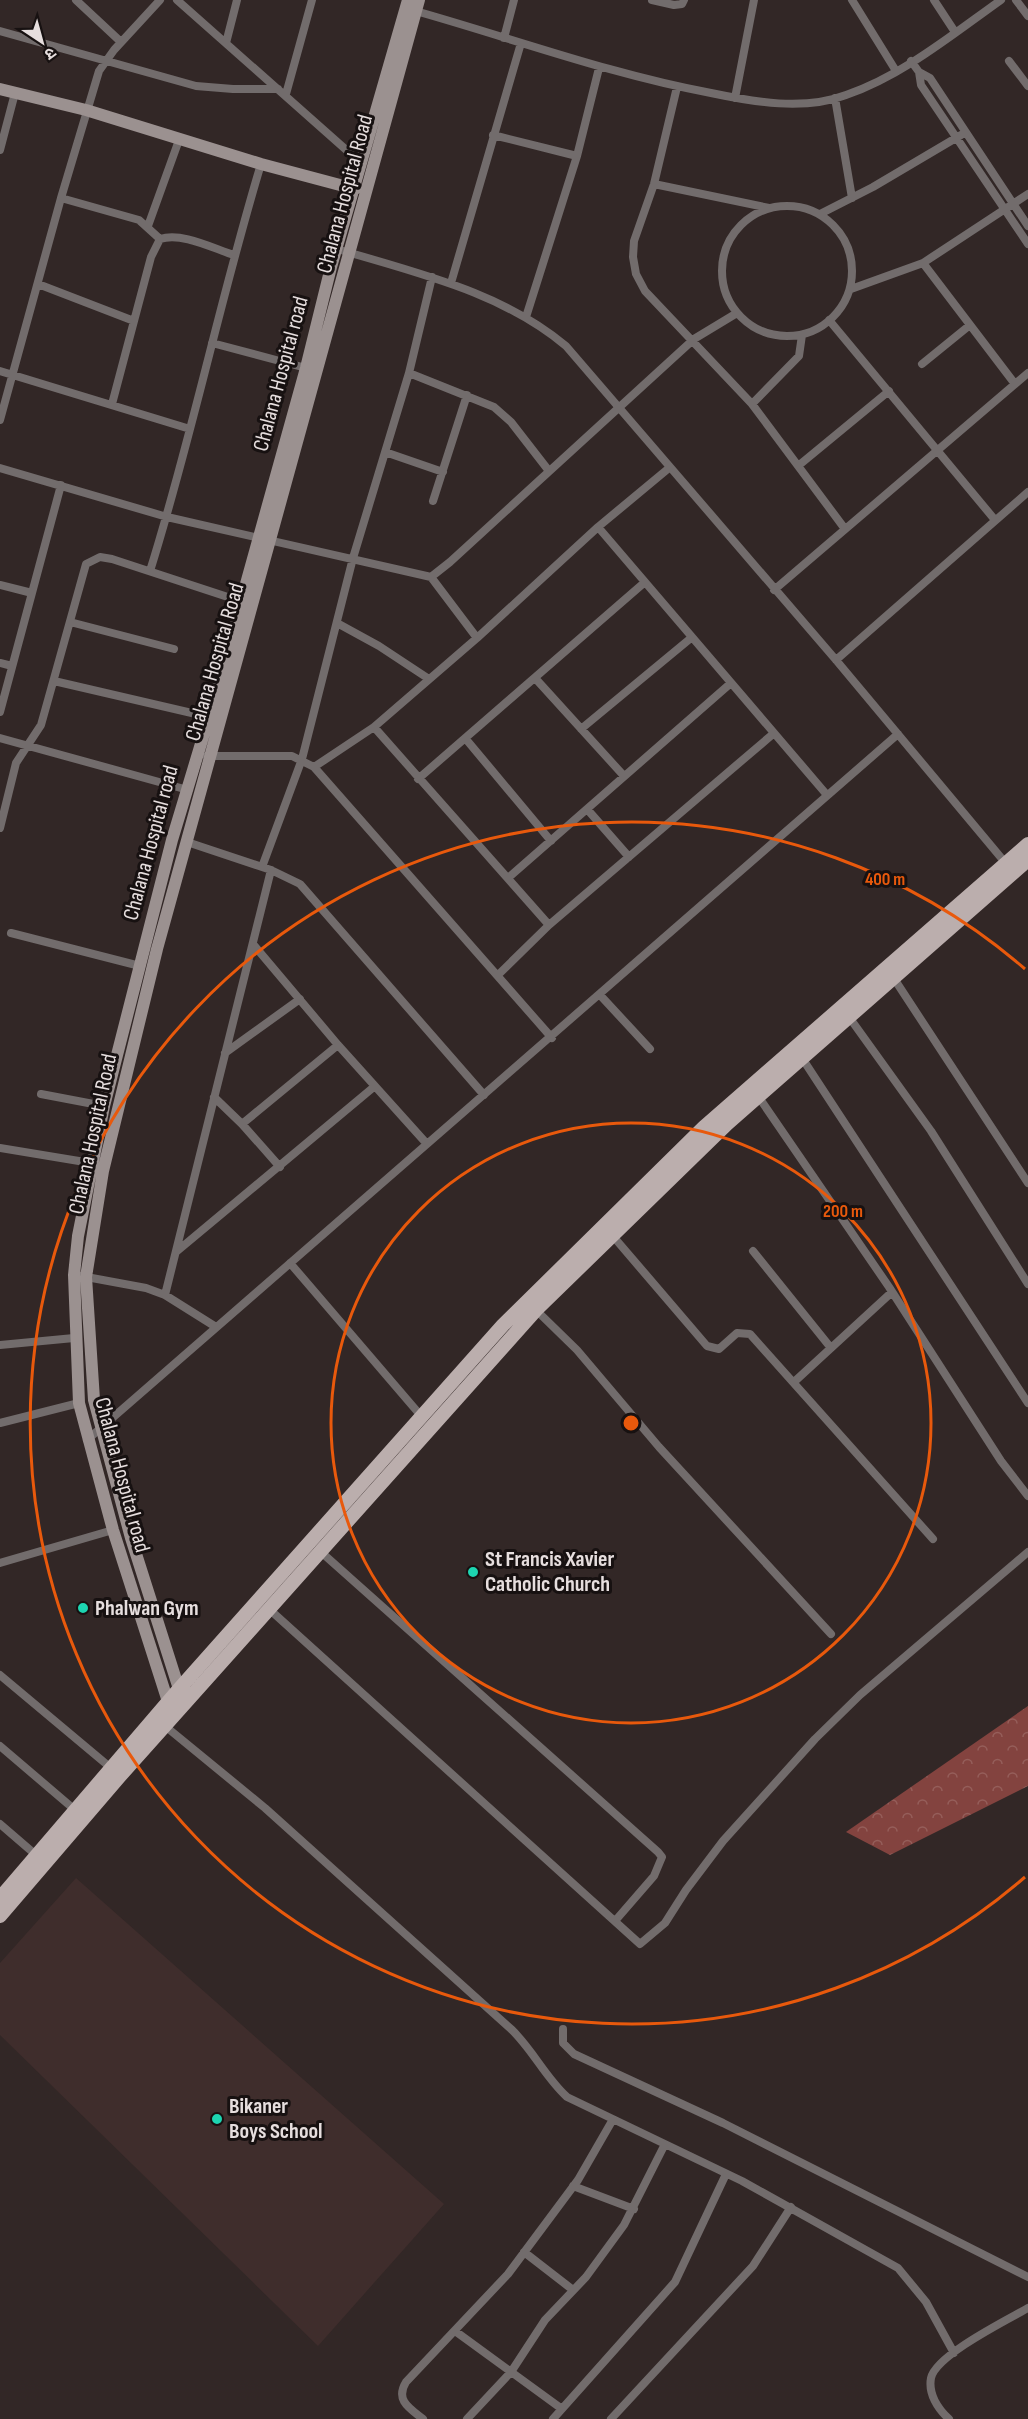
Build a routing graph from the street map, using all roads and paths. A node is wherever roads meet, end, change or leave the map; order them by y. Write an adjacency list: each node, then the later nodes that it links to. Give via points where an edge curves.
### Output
1 (76, 0): 21 (street)
2 (160, 0): 21 (street)
3 (177, 0): 16 (street)
4 (191, 0): 16 (street)
5 (237, 0): 22 (street)
6 (312, 0): 35 (street)
7 (514, 0): 20 (street)
8 (652, 0): 9 (street, via 674,5)
9 (684, 0)
10 (754, 0): 36 (street)
11 (852, 0): 28 (street)
12 (933, 0): 19 (street)
13 (1001, 0): 19 (street)
14 (1016, 0): 17 (street)
15 (412, 5): 20 (street); 45 (street, Chalana Hospital road); 60 (street, Chalana Hospital Road)
16 (189, 10): 22 (street)
17 (1028, 16)
18 (0, 31): 24 (street)
19 (956, 32): 25 (street)
20 (504, 38): 23 (street)
21 (122, 42): 24 (street)
22 (226, 43): 33 (street)
23 (520, 43): 27 (street); 40 (street)
24 (105, 61): 33 (street, via 196,86); 38 (street)
25 (911, 61): 28 (street); 29 (street)
26 (1009, 61): 30 (street)
27 (599, 68): 31 (street); 44 (street)
28 (896, 71): 37 (street)
29 (919, 72): 39 (street, via 930,78); 41 (street, via 921,86)
30 (1027, 82)
31 (677, 87): 36 (street); 47 (street)
32 (0, 89): 34 (street)
33 (278, 89): 35 (street)
34 (15, 93): 38 (street); 43 (street)
35 (286, 94): 45 (street)
36 (735, 98): 37 (street, via 765,103)
37 (835, 98): 51 (street)
38 (86, 110): 42 (street); 50 (street)
39 (966, 132): 41 (street); 52 (street)
40 (493, 135): 44 (street); 64 (street)
41 (956, 138): 51 (street); 54 (street)
42 (179, 140): 46 (street); 56 (street)
43 (0, 150)
44 (577, 156): 68 (street)
45 (361, 163): 48 (street, Chalana Hospital road)
46 (261, 164): 48 (street); 61 (street)
47 (654, 184): 53 (street); 73 (street, via 634,241 636,274 645,291)
48 (355, 189): 60 (street, Chalana Hospital road)
49 (1028, 195): 52 (street)
50 (61, 198): 56 (street); 65 (street)
51 (852, 198): 55 (street)
52 (1014, 206): 54 (street); 57 (street)
53 (770, 208): 55 (street, via 800,207); 67 (street, via 743,223 726,248 722,277 726,296)
54 (1004, 212): 59 (street); 62 (street)
55 (820, 214): 66 (street, via 836,227 847,245 852,265)
56 (148, 226): 58 (street)
57 (1028, 226)
58 (160, 239): 61 (street, via 179,238); 70 (street, via 151,257)
59 (1028, 244)
60 (344, 251): 63 (street); 76 (street, Chalana Hospital road); 103 (street, Chalana Hospital Road)
61 (234, 255): 74 (street)
62 (923, 263): 66 (street); 71 (street)
63 (432, 277): 64 (street); 78 (street)
64 (451, 283): 68 (street)
65 (38, 284): 70 (street); 80 (street)
66 (851, 289): 69 (street)
67 (737, 313): 72 (street, via 761,331 781,336); 73 (street)
68 (526, 317): 86 (street, via 566,346)
69 (829, 320): 72 (street); 82 (street)
70 (134, 321): 84 (street)
71 (970, 325): 75 (street); 81 (street)
72 (802, 334): 85 (street, via 799,356)
73 (694, 339): 85 (street); 86 (street)
74 (212, 343): 76 (street); 88 (street)
75 (922, 364)
76 (306, 368): 103 (street, Chalana Hospital road)
77 (0, 371): 80 (street)
78 (409, 373): 83 (street); 90 (street)
79 (1028, 373): 81 (street)
80 (14, 374): 84 (street); 87 (street)
81 (1015, 384): 89 (street)
82 (888, 391): 89 (street); 91 (street)
83 (468, 395): 94 (street, via 494,407 511,422); 95 (street)
84 (111, 404): 88 (street)
85 (752, 404): 91 (street)
86 (618, 406): 93 (street); 94 (street)
87 (0, 420)
88 (190, 429): 99 (street)
89 (938, 451): 100 (street); 102 (street)
90 (385, 452): 95 (street); 104 (street)
91 (798, 466): 102 (street)
92 (0, 468): 96 (street)
93 (669, 468): 101 (street); 109 (street)
94 (549, 471): 106 (street)
95 (443, 472): 98 (street)
96 (61, 485): 99 (street); 110 (street)
97 (1028, 492): 100 (street)
98 (433, 501)
99 (167, 517): 103 (street); 105 (street)
100 (994, 520): 117 (street)
101 (598, 527): 107 (street); 114 (street)
102 (845, 529): 109 (street)
103 (264, 540): 104 (street); 111 (street, Chalana Hospital road); 133 (street, Chalana Hospital Road)
104 (353, 558): 106 (street); 113 (street)
105 (150, 571): 111 (street); 112 (street, via 112,559 93,558 82,575)
106 (431, 577): 114 (street)
107 (645, 582): 115 (street); 120 (street)
108 (0, 585): 110 (street)
109 (774, 590): 117 (street)
110 (32, 593): 119 (street)
111 (240, 601): 125 (street, Chalana Hospital road)
112 (70, 622): 116 (street); 122 (street)
113 (337, 623): 121 (street); 135 (street)
114 (477, 638): 121 (street)
115 (691, 638): 123 (street); 127 (street)
116 (174, 649)
117 (836, 660): 129 (street)
118 (0, 663): 119 (street)
119 (12, 666): 124 (street)
120 (535, 678): 127 (street); 131 (street)
121 (429, 679): 126 (street)
122 (54, 681): 125 (street); 132 (street, via 41,725)
123 (731, 683): 128 (street); 137 (street)
124 (0, 712)
125 (209, 717): 134 (street, Chalana Hospital road)
126 (374, 726): 136 (street); 138 (street)
127 (581, 729): 137 (street)
128 (773, 734): 140 (street); 146 (street)
129 (898, 734): 140 (street); 149 (street)
130 (0, 738): 132 (street)
131 (465, 738): 138 (street); 143 (street)
132 (29, 746): 139 (street); 142 (street, via 16,763)
133 (210, 755): 134 (street); 135 (street); 144 (street, Chalana Hospital Road)
134 (196, 756): 139 (street, Chalana Hospital road)
135 (302, 759): 136 (street); 148 (street)
136 (314, 766): 156 (street)
137 (624, 777): 141 (street)
138 (418, 779): 151 (street)
139 (188, 790): 155 (street, Chalana Hospital road)
140 (827, 795): 158 (street)
141 (587, 809): 143 (street); 146 (street)
142 (0, 828)
143 (551, 841): 151 (street)
144 (187, 842): 148 (street); 182 (street, Chalana Hospital Road, via 157,949)
145 (1028, 844): 149 (main road)
146 (629, 857): 152 (street)
147 (1028, 860): 149 (main road)
148 (262, 867): 150 (street)
149 (1010, 868): 157 (main road); 194 (main road, via 704,1128 504,1324)
150 (271, 870): 154 (street); 168 (street, via 300,884)
151 (508, 878): 152 (street)
152 (549, 925): 156 (street)
153 (11, 933): 155 (street)
154 (254, 944): 159 (street); 164 (street)
155 (140, 966): 171 (street, Chalana Hospital road)
156 (498, 975): 161 (street)
157 (893, 977): 160 (main road); 177 (street)
158 (600, 995): 161 (street); 163 (street)
159 (300, 999): 162 (street); 164 (street)
160 (849, 1017): 165 (main road); 183 (street, via 930,1131)
161 (552, 1038): 168 (street)
162 (338, 1045): 166 (street); 172 (street)
163 (650, 1049)
164 (225, 1053): 170 (street)
165 (802, 1058): 169 (main road); 193 (street)
166 (375, 1086): 173 (street); 176 (street)
167 (41, 1094): 171 (street)
168 (483, 1095): 173 (street)
169 (758, 1096): 178 (main road); 184 (street)
170 (214, 1098): 172 (street); 180 (street)
171 (104, 1106): 175 (street, Chalana Hospital road)
172 (242, 1124): 176 (street)
173 (427, 1144): 181 (street)
174 (0, 1148): 175 (street)
175 (91, 1163): 182 (street, Chalana Hospital road)
176 (280, 1167): 180 (street)
177 (1028, 1183)
178 (612, 1234): 186 (main road); 191 (street, via 707,1346 719,1349 737,1333 750,1334)
179 (753, 1251): 190 (street)
180 (176, 1252): 185 (street)
181 (290, 1263): 187 (street); 194 (street)
182 (80, 1276): 185 (street); 188 (street, Chalana Hospital road); 196 (street, Chalana Hospital Road, via 91,1381)
183 (1028, 1284)
184 (892, 1292): 190 (street); 198 (street, via 1001,1461)
185 (165, 1295): 187 (street)
186 (536, 1310): 201 (main road); 205 (street, via 577,1350 659,1447)
187 (216, 1327): 196 (street)
188 (74, 1338): 189 (street); 192 (street, Chalana Hospital road)
189 (0, 1345)
190 (831, 1348): 191 (street)
191 (794, 1382): 200 (street)
192 (79, 1402): 195 (street); 197 (street, Chalana Hospital road)
193 (1028, 1403)
194 (422, 1417): 207 (main road)
195 (0, 1423)
196 (102, 1426): 197 (street); 207 (street, Chalana Hospital Road, via 131,1538)
197 (87, 1440): 199 (street, Chalana Hospital road)
198 (1028, 1496)
199 (113, 1530): 203 (street); 208 (street, Chalana Hospital road)
200 (933, 1539)
201 (321, 1552): 204 (main road); 216 (street, via 662,1857 659,1869)
202 (1028, 1552): 216 (street, via 814,1738 723,1841 665,1923 640,1944)
203 (0, 1563)
204 (269, 1609): 207 (main road); 216 (street)
205 (831, 1634)
206 (0, 1675): 210 (street)
207 (183, 1695): 208 (main road)
208 (168, 1715): 210 (main road); 215 (main road); 218 (street, via 265,1808 526,2043 552,2084 567,2097)
209 (0, 1746): 211 (street)
210 (111, 1768): 211 (main road)
211 (75, 1810): 213 (main road)
212 (0, 1824): 213 (street)
213 (36, 1855): 214 (main road)
214 (0, 1898)
215 (0, 1916)
216 (615, 1921)
217 (563, 2029): 225 (street, via 563,2043 574,2055 723,2123)
218 (612, 2121): 219 (street); 221 (street)
219 (664, 2146): 220 (street); 223 (street)
220 (726, 2174): 222 (street); 231 (street, via 675,2282)
221 (573, 2186): 223 (street); 224 (street)
222 (791, 2207): 229 (street, via 898,2268 926,2302); 235 (street, via 753,2266)
223 (634, 2209): 226 (street)
224 (524, 2252): 226 (street); 228 (street)
225 (1028, 2277)
226 (573, 2290): 230 (street, via 545,2320)
227 (1028, 2308): 229 (street)
228 (455, 2331): 230 (street); 232 (street, via 402,2388 402,2400)
229 (954, 2353): 236 (street, via 937,2367 931,2378 935,2402)
230 (511, 2372): 231 (street); 233 (street)
231 (562, 2409): 234 (street)
232 (423, 2419)
233 (467, 2419)
234 (553, 2419)
235 (611, 2419)
236 (949, 2419)

